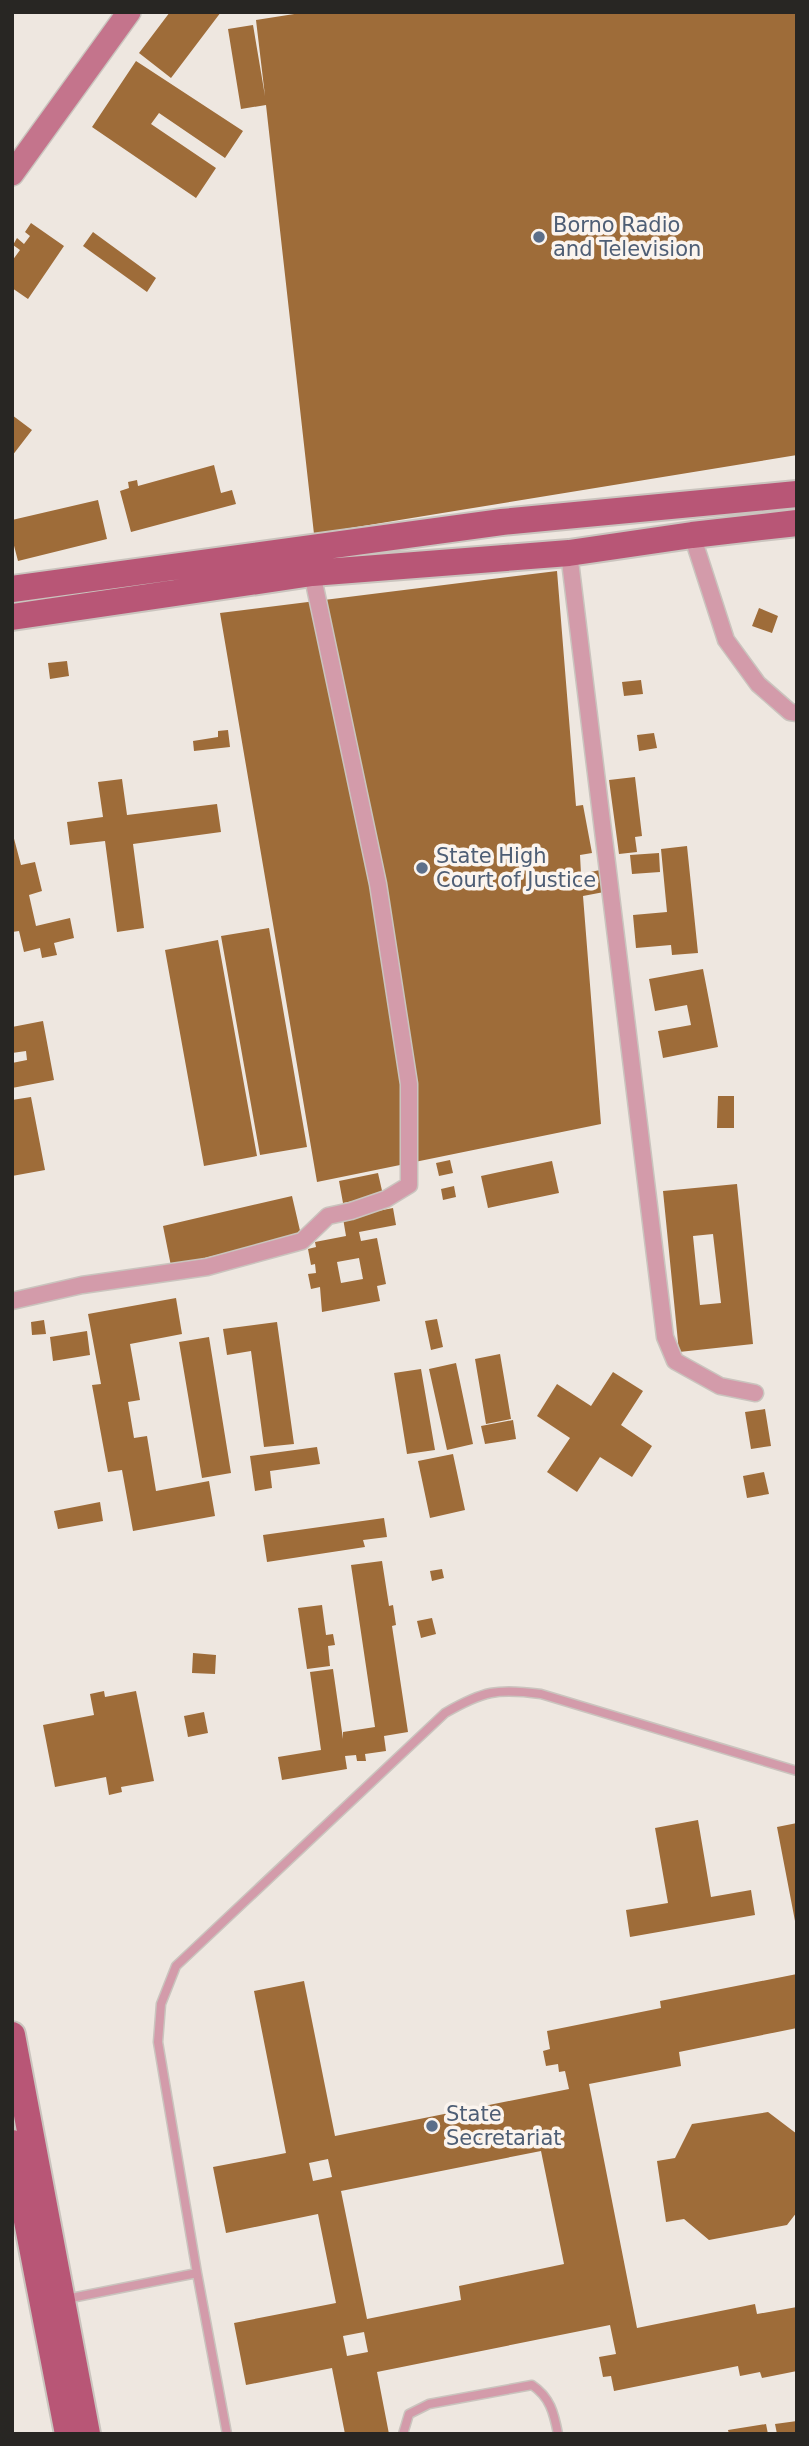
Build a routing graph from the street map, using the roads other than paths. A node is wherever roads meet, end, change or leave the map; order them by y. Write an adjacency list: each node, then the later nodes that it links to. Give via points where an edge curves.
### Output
1 (129, 12): 2 (main road)
2 (12, 174)
3 (789, 495): 8 (main road, via 502,522)
4 (790, 524): 5 (main road)
5 (692, 535): 6 (main road); 10 (street, via 726,640 758,684)
6 (569, 553): 7 (main road); 12 (street, via 664,1337 675,1361 720,1386)
7 (312, 573): 9 (main road); 11 (street, via 378,884 409,1084 410,1185 386,1199 328,1216 302,1241 207,1267 82,1285)
8 (12, 589)
9 (12, 617)
10 (797, 713)
11 (12, 1301)
12 (755, 1393)
13 (797, 1771): 16 (lane, via 541,1693 485,1693 445,1713 176,1966 161,2004 158,2042)
14 (12, 2035): 17 (main road)
15 (12, 2143): 18 (main road)
16 (197, 2273): 17 (lane); 20 (lane)
17 (63, 2300): 19 (main road)
18 (68, 2434)
19 (87, 2434)
20 (227, 2434)
21 (403, 2434): 22 (lane, via 409,2414 429,2404 532,2385 543,2392 554,2412)
22 (558, 2434)

